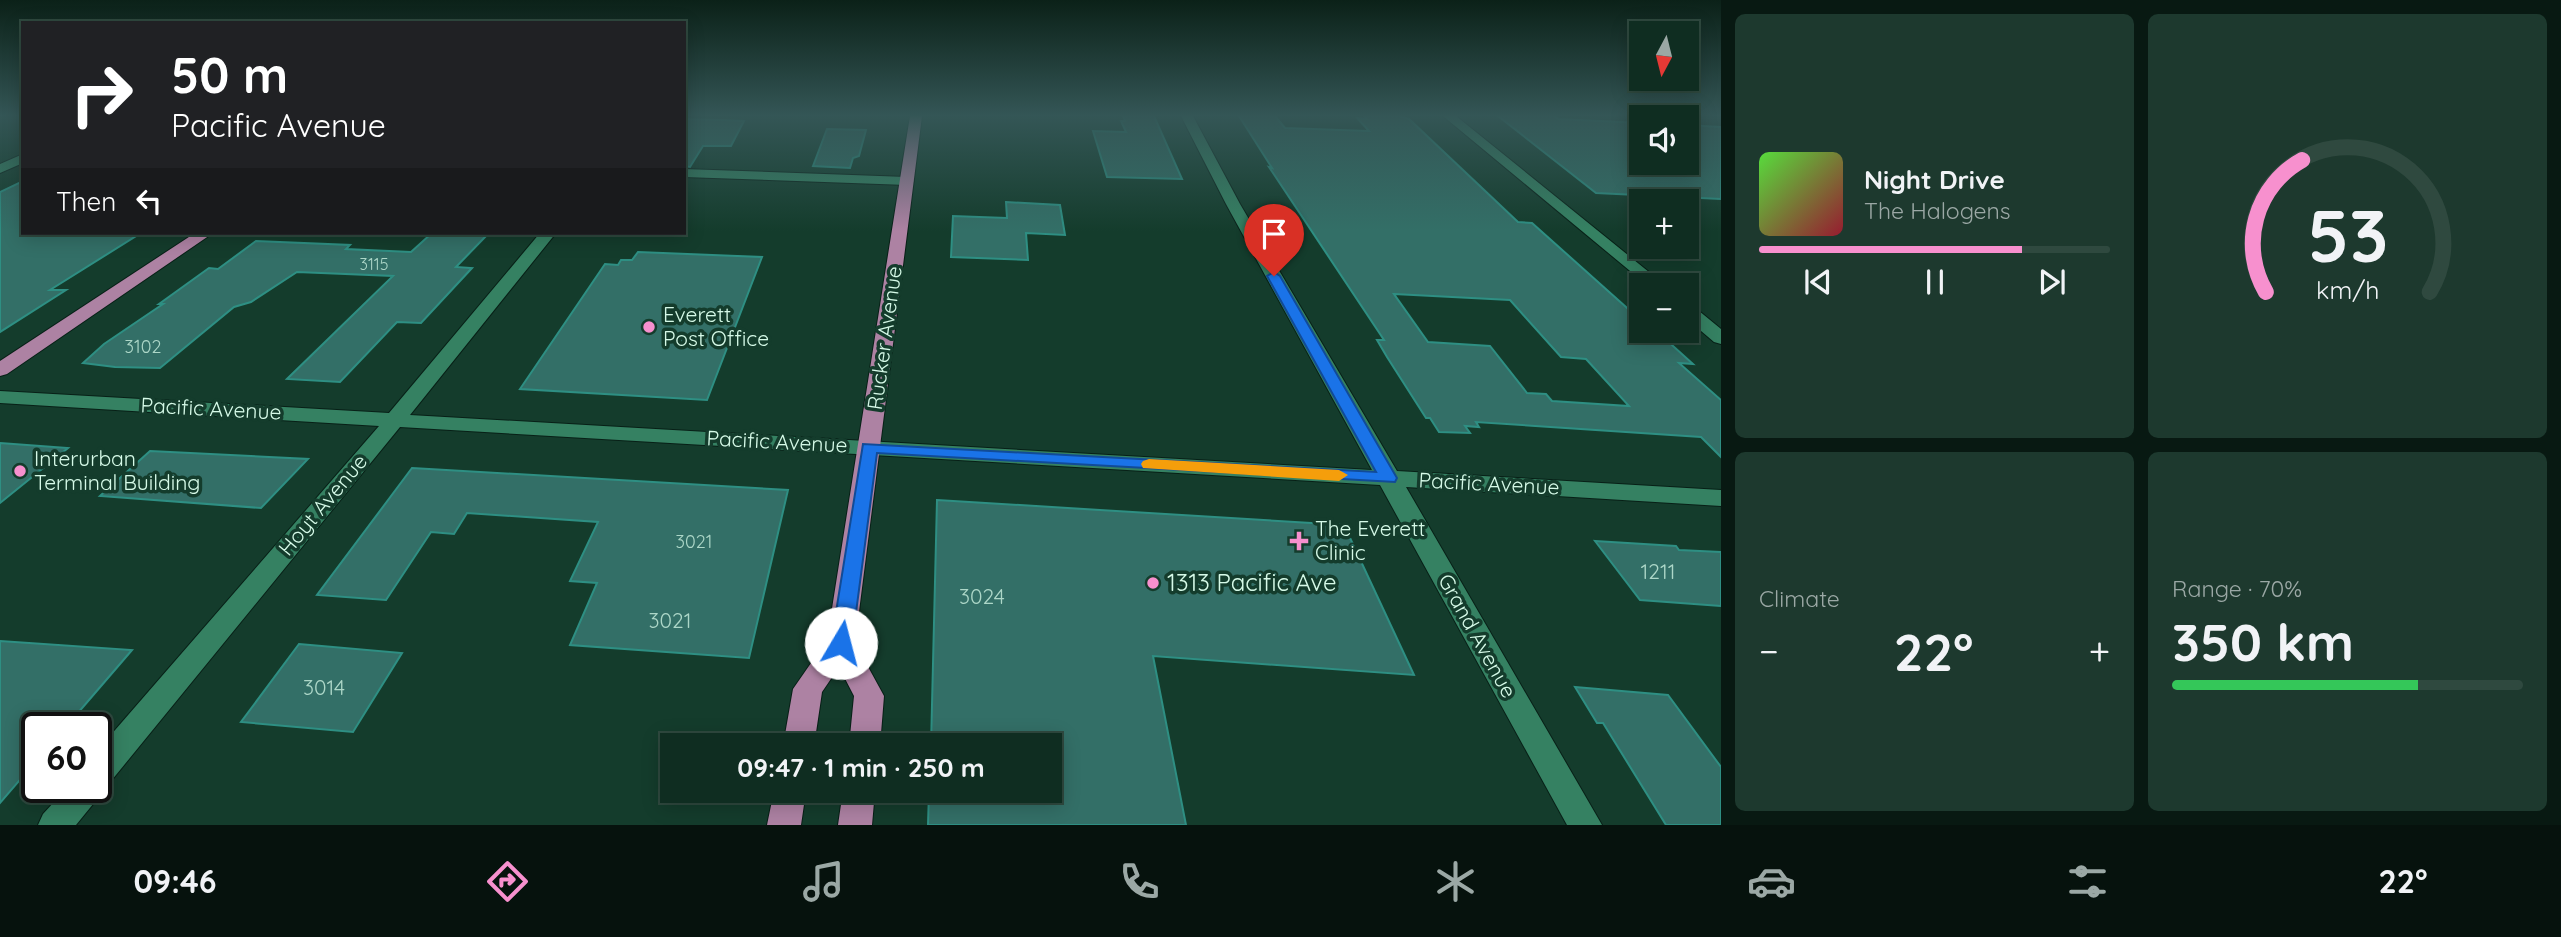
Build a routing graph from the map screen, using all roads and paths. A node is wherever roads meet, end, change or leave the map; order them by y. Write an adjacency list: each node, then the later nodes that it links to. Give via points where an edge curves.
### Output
1 (17, 154): 5 (street)
2 (911, 154): 7 (main road, Rucker Avenue)
3 (1207, 154): 17 (street, Grand Avenue)
4 (1496, 154): 10 (street)
5 (0, 169)
6 (686, 173): 7 (street)
7 (907, 181): 16 (main road, Rucker Avenue)
8 (202, 235): 13 (main road)
9 (546, 235): 15 (street, Hoyt Avenue)
10 (1642, 273)
11 (1699, 320): 12 (street)
12 (1721, 338)
13 (0, 370)
14 (0, 397): 15 (street, Pacific Avenue)
15 (395, 420): 16 (street, Pacific Avenue); 22 (street, Hoyt Avenue)
16 (869, 448): 17 (street, Pacific Avenue); 19 (main road, Rucker Avenue)
17 (1389, 478): 18 (street, Pacific Avenue); 29 (street, Grand Avenue)
18 (1721, 498)
19 (841, 643): 20 (main road, Rucker Avenue, via 808,689); 21 (main road, via 869,696)
20 (800, 733)
21 (865, 733)
22 (112, 757)
23 (73, 803): 26 (street)
24 (788, 803): 27 (main road)
25 (858, 803): 28 (main road)
26 (55, 825)
27 (784, 825)
28 (855, 825)
29 (1585, 825)

